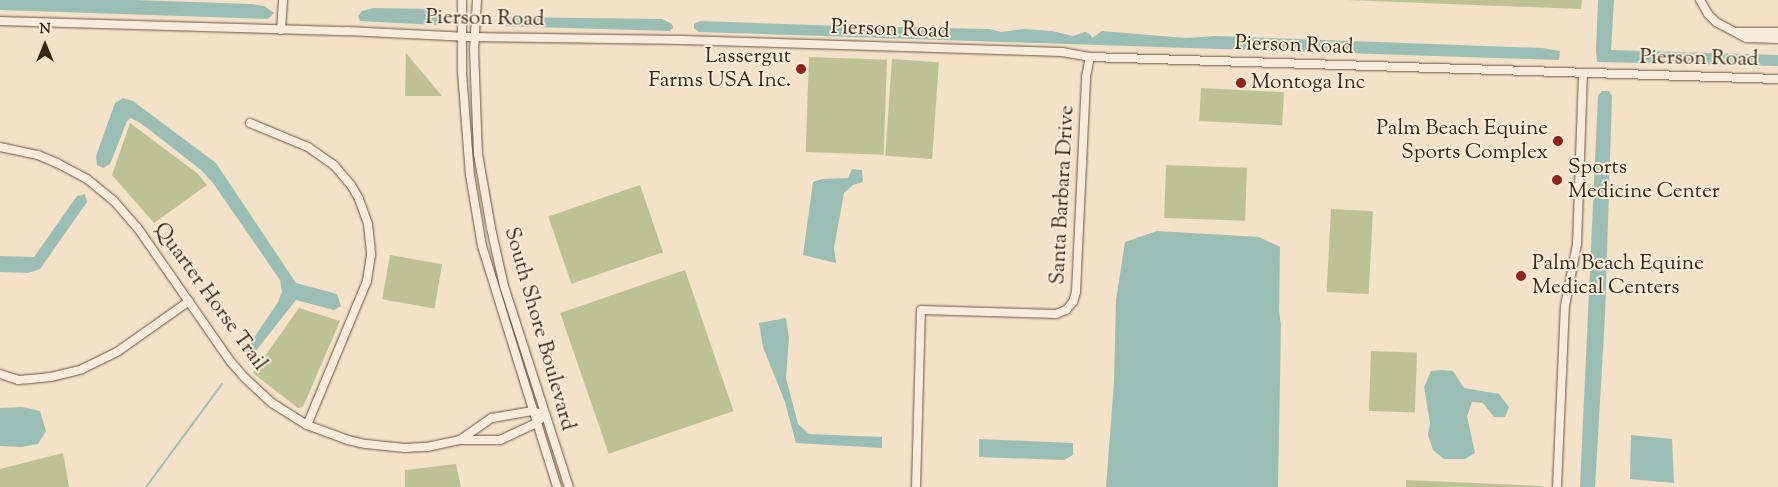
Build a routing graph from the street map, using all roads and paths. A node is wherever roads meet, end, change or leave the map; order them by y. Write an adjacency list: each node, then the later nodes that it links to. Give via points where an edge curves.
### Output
1 (283, 0): 6 (street)
2 (462, 0): 9 (street, South Shore Boulevard)
3 (477, 0): 10 (street, South Shore Boulevard)
4 (1700, 0): 7 (street, via 1716,22)
5 (0, 21): 6 (street, Pierson Road)
6 (281, 30): 9 (street, Pierson Road)
7 (1736, 32): 8 (street); 11 (street, via 1746,38)
8 (1778, 32)
9 (462, 37): 10 (street, Pierson Road); 19 (street, South Shore Boulevard, via 470,175 482,246)
10 (475, 38): 12 (street, Pierson Road, via 682,40 1062,52); 20 (street, South Shore Boulevard, via 478,154 491,228 504,286)
11 (1778, 39)
12 (1090, 57): 13 (street, Pierson Road); 26 (street, Santa Barbara Drive, via 1086,77 1073,302 1056,314 921,310)
13 (1583, 74): 14 (street, Pierson Road); 27 (street, via 1577,244 1565,310)
14 (1778, 79)
15 (250, 123): 22 (street, via 308,147 334,165 351,185 368,224 371,255 366,286)
16 (0, 147): 17 (street, Quarter Horse Trail, via 31,153 57,163 98,187 128,216)
17 (189, 301): 18 (street, via 117,352 82,369 31,380); 22 (street, Quarter Horse Trail, via 245,378 272,403)
18 (0, 374)
19 (532, 412): 20 (street, Quarter Horse Trail); 21 (street, South Shore Boulevard); 23 (street, Quarter Horse Trail, via 492,418)
20 (545, 416): 21 (street, Quarter Horse Trail); 25 (street, South Shore Boulevard)
21 (536, 423): 23 (street, Quarter Horse Trail, via 500,440); 24 (street, South Shore Boulevard)
22 (307, 425): 23 (street, Quarter Horse Trail, via 348,440 391,448 427,447)
23 (460, 440)
24 (557, 487)
25 (569, 487)
26 (916, 487)
27 (1557, 487)

